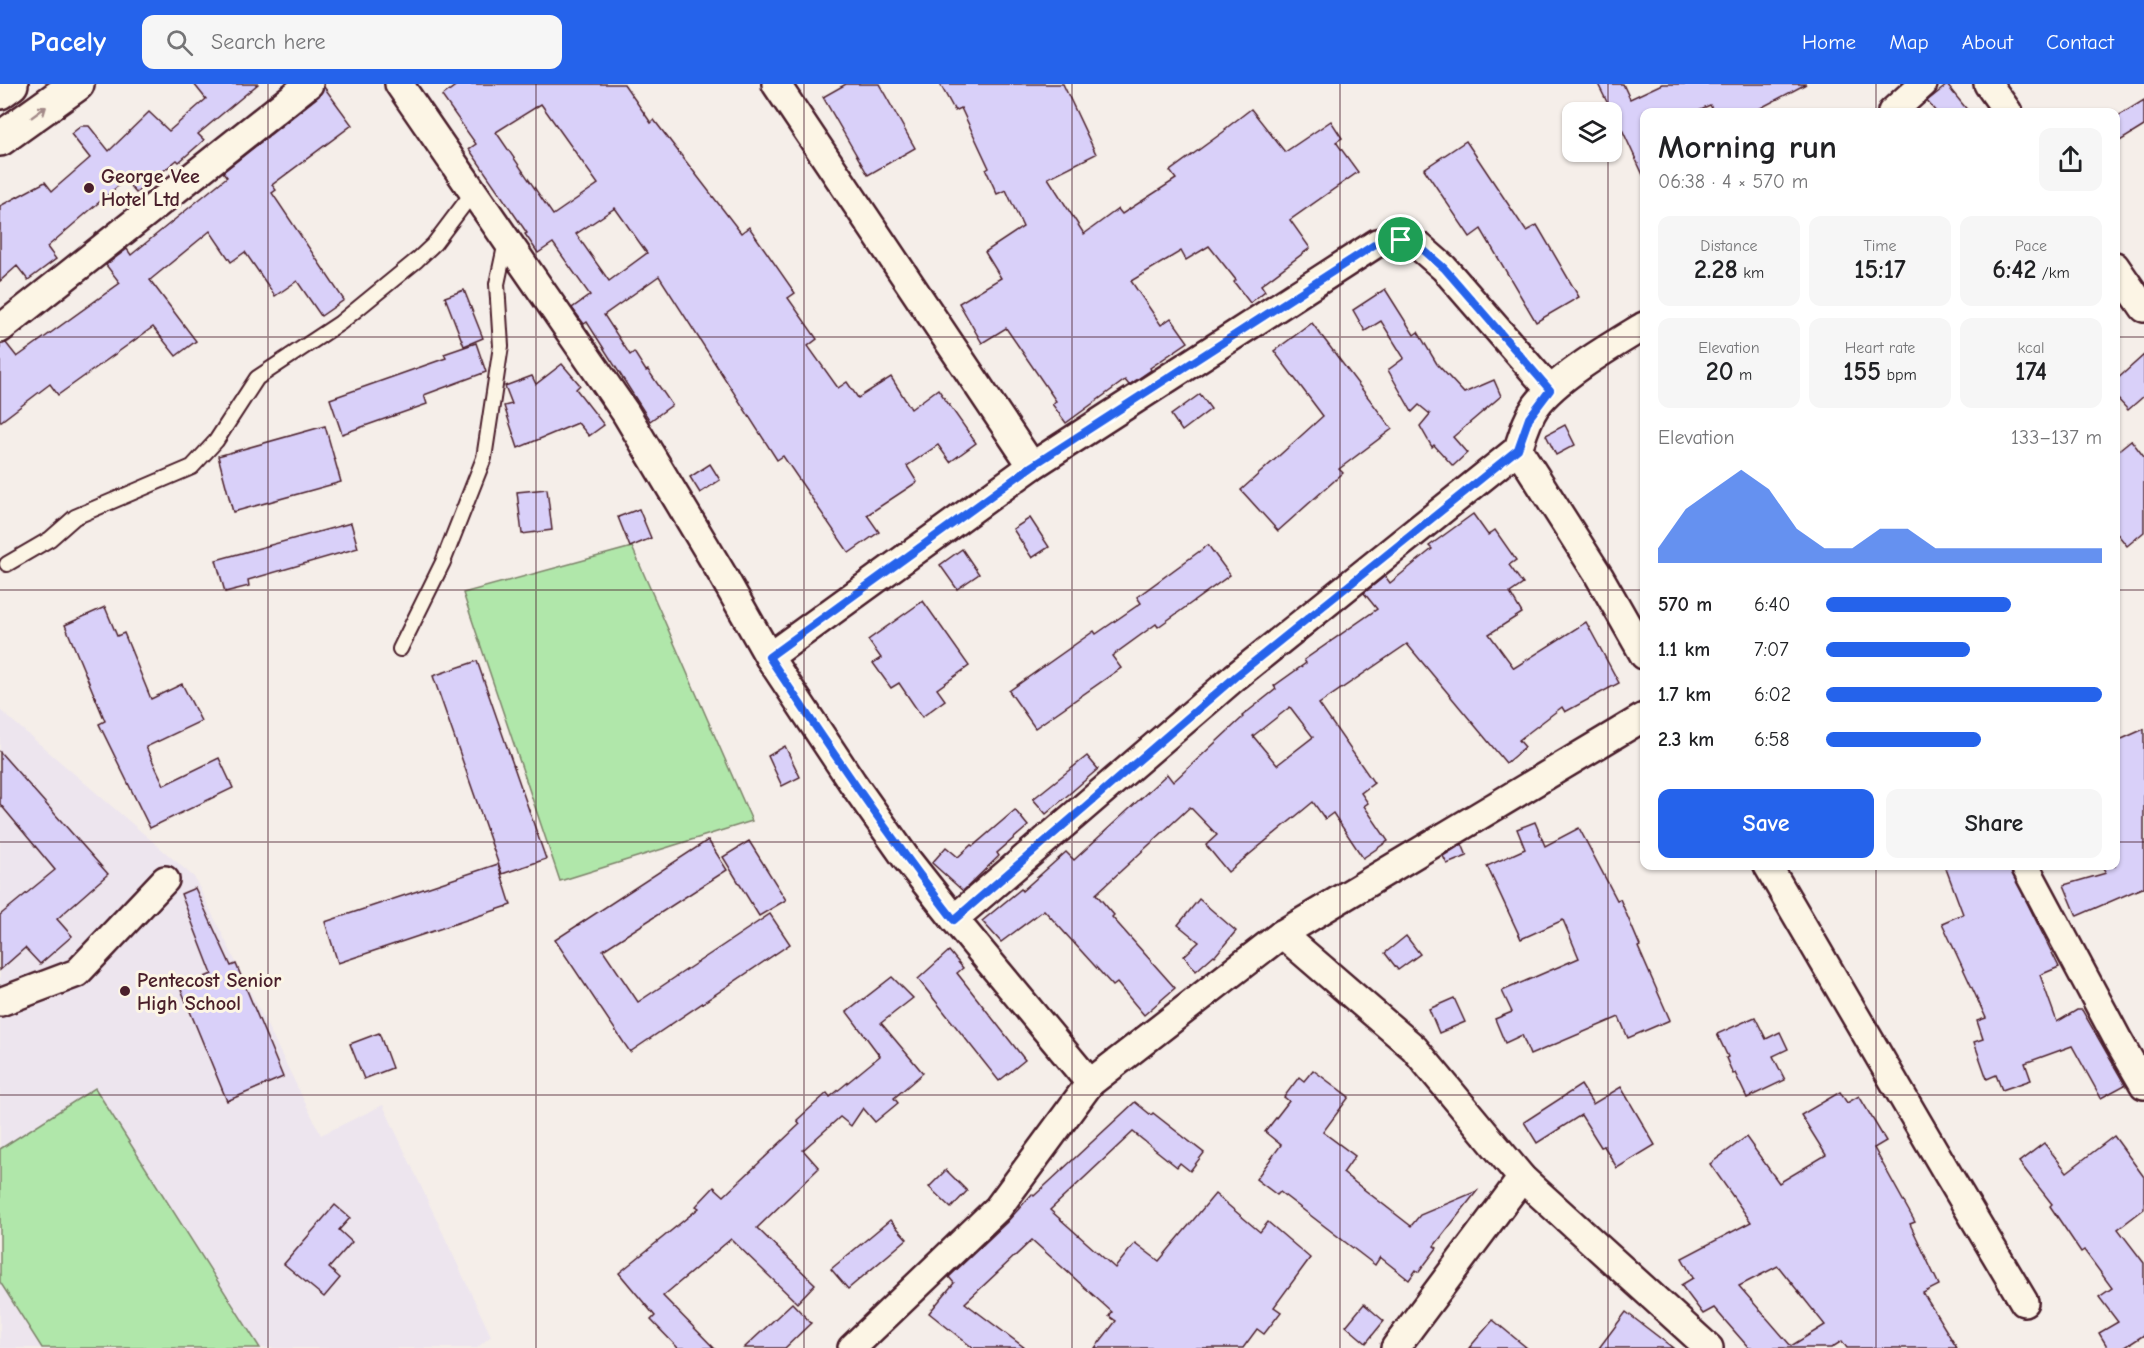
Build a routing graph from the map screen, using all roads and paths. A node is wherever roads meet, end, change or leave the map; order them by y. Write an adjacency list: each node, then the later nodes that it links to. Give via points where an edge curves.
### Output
1 (11, 84): 8 (highway)
2 (77, 84): 11 (highway, one-way to 2)
3 (309, 84): 17 (street)
4 (399, 84): 12 (street)
5 (776, 84): 20 (street)
6 (1923, 84): 9 (street)
7 (1988, 84): 10 (street)
8 (0, 92)
9 (1896, 108)
10 (2004, 108)
11 (0, 139)
12 (474, 191): 13 (street); 21 (lane, via 435,244 417,260 340,323 257,378 216,441 192,467 75,517 50,539)
13 (506, 238): 23 (lane, via 497,284 501,346 484,458 443,562); 24 (street, via 625,412)
14 (2120, 273): 15 (street)
15 (2144, 308)
16 (1640, 328): 18 (street)
17 (0, 329)
18 (1550, 390): 19 (street, via 1529,418); 20 (street, via 1444,268 1420,247 1401,240 1377,243)
19 (1518, 449): 22 (street); 29 (street, via 1235,677)
20 (1032, 466): 24 (street)
21 (7, 564)
22 (1640, 648)
23 (400, 649)
24 (769, 657): 29 (street, via 852,782)
25 (1640, 719): 30 (street)
26 (1770, 870): 35 (street)
27 (2027, 870): 33 (street)
28 (165, 879): 31 (street, via 77,973)
29 (954, 920): 32 (street)
30 (1282, 934): 32 (street); 34 (street, via 1414,1048)
31 (0, 1002)
32 (1090, 1083): 36 (street, via 998,1208)
33 (2144, 1085)
34 (1522, 1179): 37 (street); 38 (street)
35 (2024, 1302)
36 (852, 1348)
37 (1395, 1348)
38 (1709, 1348)

